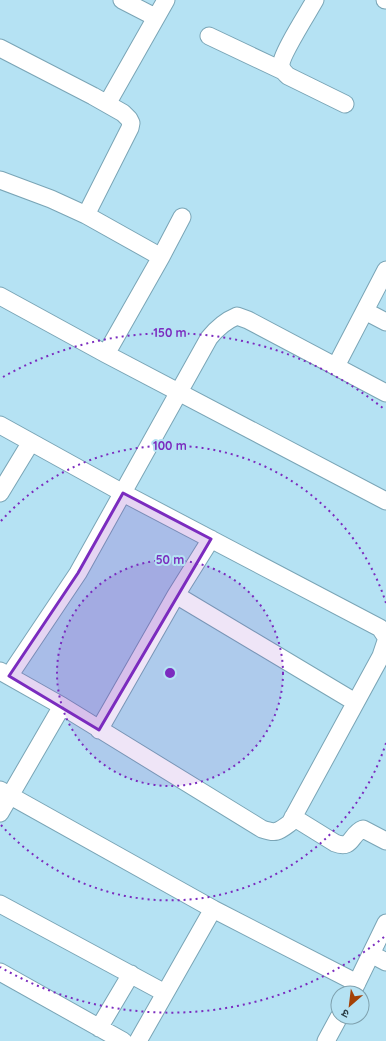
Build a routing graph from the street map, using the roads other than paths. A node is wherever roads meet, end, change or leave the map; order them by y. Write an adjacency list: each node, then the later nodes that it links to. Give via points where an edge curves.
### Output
1 (122, 0): 4 (street)
2 (166, 0): 4 (street)
3 (315, 0): 7 (street, via 285,53 281,65)
4 (155, 17): 8 (street)
5 (210, 36): 7 (street)
6 (0, 48): 8 (street)
7 (283, 71): 9 (street, via 288,76)
8 (107, 104): 11 (street, via 131,123)
9 (345, 104)
10 (0, 180): 11 (street)
11 (86, 215): 13 (street)
12 (182, 217): 13 (street)
13 (161, 257): 18 (street)
14 (386, 270): 16 (street)
15 (0, 296): 18 (street)
16 (365, 310): 17 (street); 19 (street)
17 (386, 322)
18 (106, 354): 20 (street)
19 (336, 366): 20 (street, via 237,316 227,320 209,338); 21 (street)
20 (180, 393): 25 (street); 26 (street)
21 (386, 393)
22 (0, 424): 23 (street)
23 (31, 442): 24 (street); 25 (street)
24 (0, 493)
25 (123, 493): 27 (street); 31 (street, via 78,573)
26 (386, 501)
27 (211, 539): 28 (street); 29 (street, via 380,628)
28 (176, 595): 32 (street); 34 (street)
29 (386, 637)
30 (386, 641): 32 (street, via 381,656)
31 (5, 674): 33 (street)
32 (356, 702): 37 (street)
33 (62, 706): 34 (street); 35 (street)
34 (99, 730): 37 (street, via 262,829 280,831)
35 (5, 793): 36 (street); 40 (street)
36 (0, 813)
37 (293, 817): 38 (street, via 342,846 350,842 358,830 363,828)
38 (386, 841)
39 (0, 904): 45 (street)
40 (213, 909): 46 (street); 48 (street)
41 (386, 923): 42 (street)
42 (371, 954): 43 (street); 47 (street)
43 (386, 962)
44 (0, 972): 50 (street)
45 (131, 974): 48 (street); 50 (street)
46 (349, 985)
47 (356, 985)
48 (165, 993): 52 (street)
49 (335, 1025): 53 (street)
50 (99, 1028): 51 (street)
51 (123, 1041)
52 (138, 1041)
53 (326, 1041)

